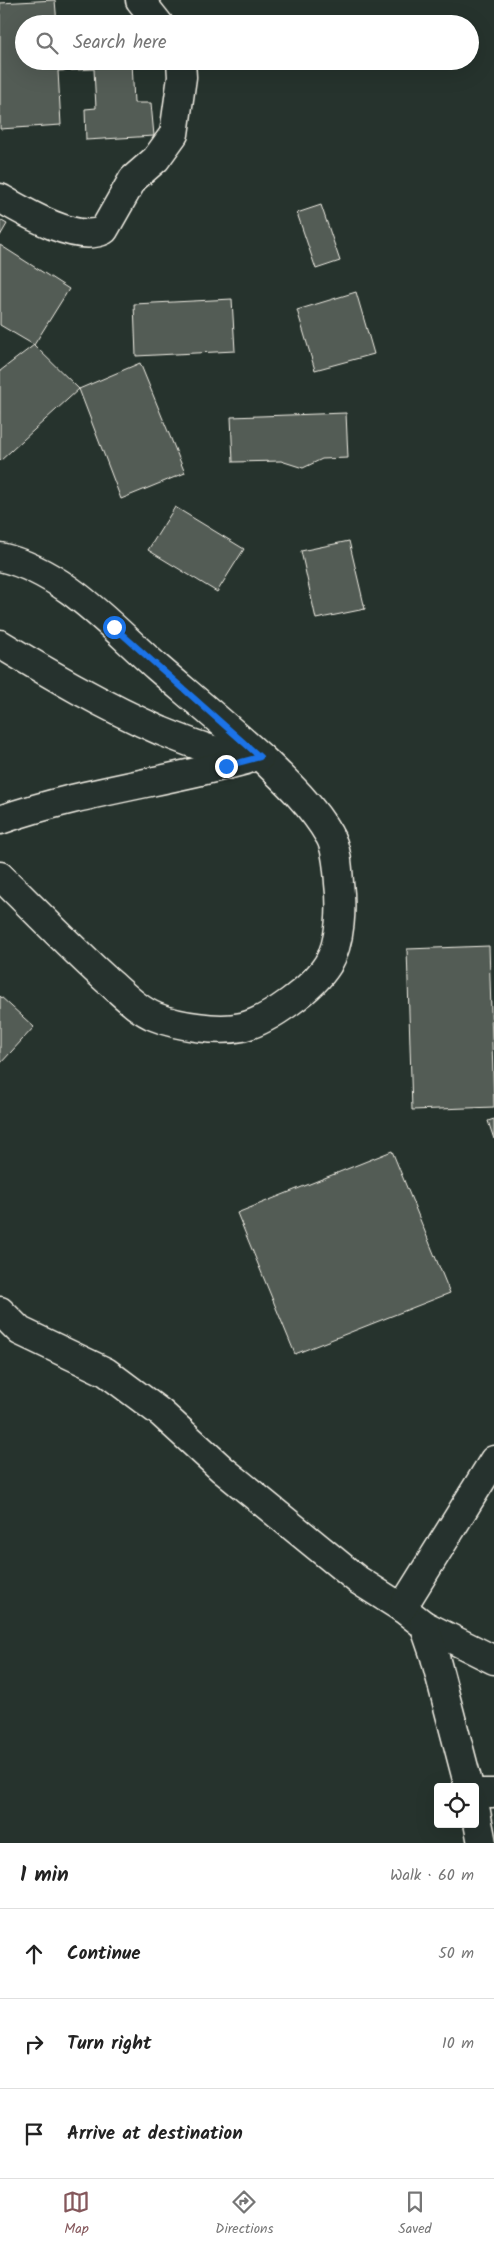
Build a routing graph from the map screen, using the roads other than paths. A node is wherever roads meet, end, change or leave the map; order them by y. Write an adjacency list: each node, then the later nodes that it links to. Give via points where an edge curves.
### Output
1 (140, 0): 2 (street)
2 (152, 15)
3 (182, 70): 4 (street, via 174,134 156,159 133,179 104,230 96,234 81,234 45,221)
4 (0, 198)
5 (0, 557): 7 (street, via 19,561 83,600)
6 (0, 644): 7 (street, via 126,716 211,750 240,757)
7 (260, 757): 8 (street, via 103,792); 9 (street, via 302,799 330,836 341,898 338,932 329,962 313,983 287,1003 243,1026 214,1029 155,1016 130,1001)
8 (0, 820)
9 (0, 876)
10 (0, 1311): 12 (street, via 20,1331 106,1372 161,1413 222,1469 351,1574)
11 (494, 1460): 12 (street)
12 (402, 1608): 13 (street)
13 (424, 1625): 14 (street); 15 (street)
14 (494, 1660)
15 (468, 1783)
16 (479, 1793): 17 (street)
17 (494, 1793)
18 (479, 1828): 19 (street)
19 (482, 1843)

